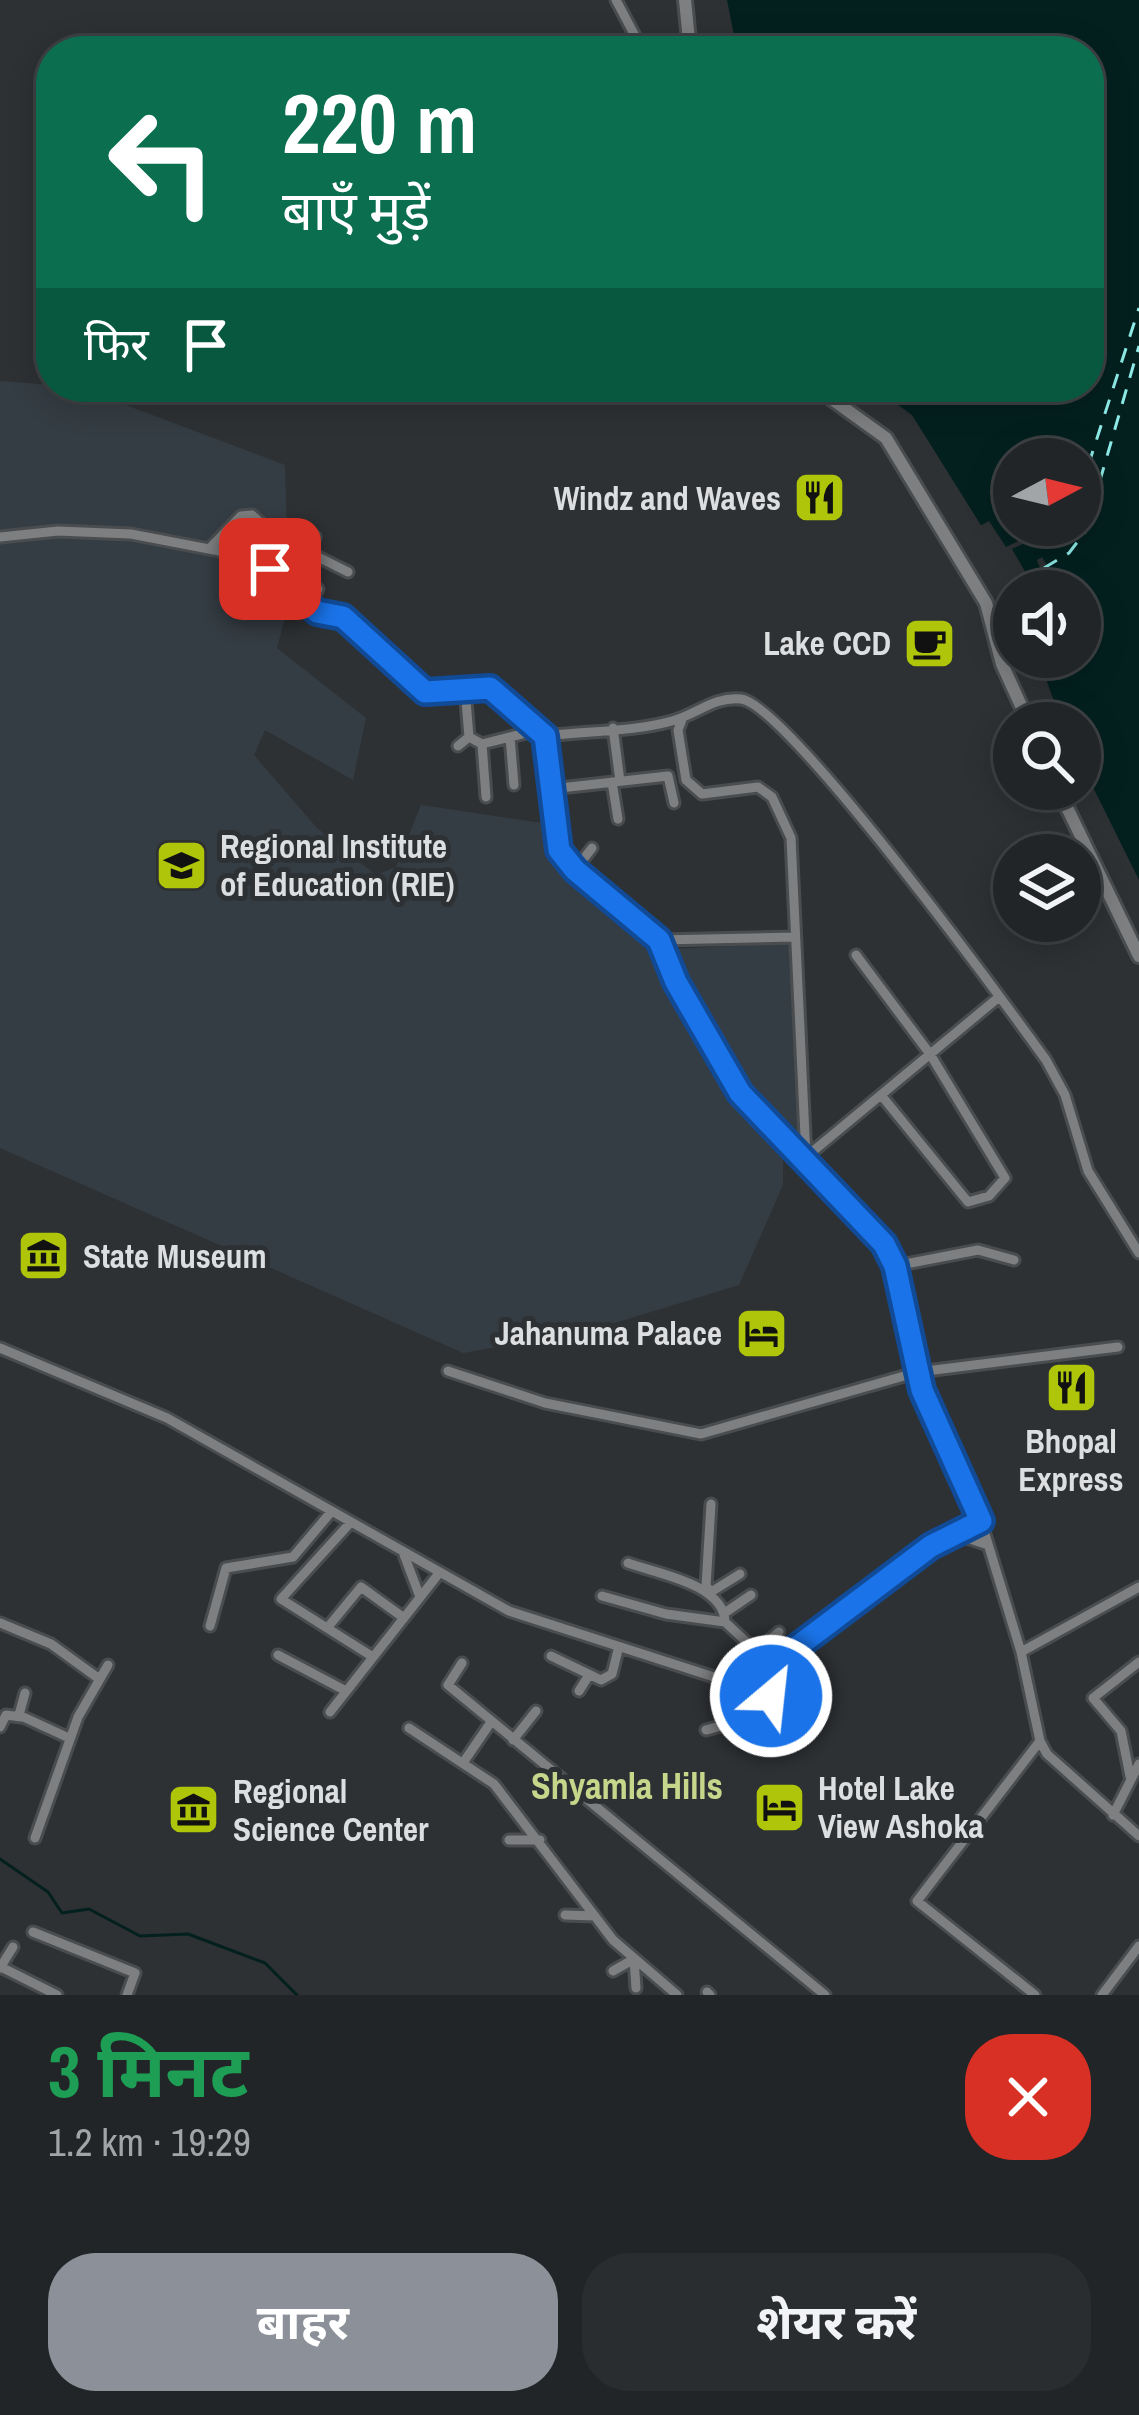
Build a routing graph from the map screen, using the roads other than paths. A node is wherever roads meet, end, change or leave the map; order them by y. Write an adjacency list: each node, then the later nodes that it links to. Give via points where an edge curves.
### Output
1 (616, 0): 3 (street)
2 (685, 0): 4 (street)
3 (635, 36)
4 (689, 36)
5 (836, 402): 16 (street, via 886,438 986,603)
6 (0, 537): 8 (street, via 131,534)
7 (315, 537): 10 (street)
8 (210, 548): 9 (street); 9 (street, via 252,515 261,523)
9 (235, 554): 13 (street, via 270,569)
10 (312, 554): 11 (street); 13 (street)
11 (348, 572)
12 (318, 589): 14 (street)
13 (296, 595): 14 (street)
14 (308, 604): 15 (street, via 343,617 425,692)
15 (465, 688): 19 (street, via 490,688); 20 (street)
16 (1019, 702)
17 (683, 716): 18 (street); 33 (street, via 686,780 702,794 758,787 781,812 791,838); 37 (street, via 720,700 764,709)
18 (613, 728): 19 (street); 24 (street)
19 (542, 733): 21 (street); 26 (street)
20 (470, 736): 22 (street); 23 (street)
21 (510, 737): 22 (street); 25 (street)
22 (482, 743): 27 (street)
23 (458, 746)
24 (616, 782): 26 (street); 28 (street, via 668,776); 30 (street)
25 (514, 785)
26 (551, 789): 32 (street, via 559,850)
27 (486, 797)
28 (674, 803)
29 (1068, 810): 36 (street)
30 (618, 818)
31 (592, 848): 32 (street)
32 (575, 870): 34 (street)
33 (794, 937): 34 (street); 40 (street)
34 (659, 940): 40 (street, via 740,1093)
35 (856, 955): 38 (street)
36 (1139, 956)
37 (999, 997): 38 (street); 41 (street, via 1046,1060 1088,1172)
38 (930, 1054): 39 (street); 39 (street, via 1005,1178 988,1196 968,1202)
39 (881, 1095): 40 (street)
40 (806, 1157): 43 (street)
41 (1139, 1253)
42 (1014, 1260): 43 (street, via 978,1250)
43 (895, 1266): 47 (street)
44 (1118, 1347): 47 (street)
45 (0, 1348): 49 (street, via 166,1418)
46 (448, 1371): 47 (street, via 545,1403 700,1434)
47 (918, 1372): 50 (street)
48 (711, 1504): 59 (street, via 704,1580)
49 (331, 1512): 51 (street); 68 (street, via 293,1556 226,1568)
50 (981, 1521): 52 (street); 53 (street)
51 (350, 1523): 54 (street); 69 (street, via 281,1599)
52 (956, 1534): 53 (street); 76 (street)
53 (988, 1545): 72 (street)
54 (404, 1552): 56 (street); 62 (street)
55 (628, 1563): 59 (street)
56 (440, 1572): 62 (street); 71 (street, via 509,1611)
57 (740, 1574): 59 (street)
58 (1139, 1586): 72 (street)
59 (711, 1592): 65 (street)
60 (751, 1595): 65 (street)
61 (602, 1596): 63 (street)
62 (420, 1597): 66 (street)
63 (616, 1600): 64 (street); 65 (street)
64 (613, 1615)
65 (725, 1617): 73 (street)
66 (404, 1618): 69 (street, via 361,1587); 77 (street)
67 (0, 1623): 83 (street, via 51,1644)
68 (210, 1626)
69 (328, 1627): 77 (street)
70 (779, 1632): 73 (street)
71 (618, 1650): 80 (street, via 714,1677 747,1677); 82 (street, via 612,1674)
72 (1021, 1652): 96 (street)
73 (754, 1654): 80 (street)
74 (278, 1655): 84 (street)
75 (551, 1656): 82 (street)
76 (785, 1656): 80 (street); 93 (street, via 786,1673 771,1696 736,1723)
77 (373, 1657): 84 (street)
78 (462, 1663): 90 (street, via 448,1685)
79 (1139, 1663): 99 (street, via 1093,1698 1121,1731)
80 (770, 1664)
81 (108, 1665): 83 (street)
82 (589, 1675): 85 (street)
83 (98, 1678): 94 (street)
84 (346, 1691): 88 (street)
85 (579, 1691)
86 (25, 1693): 89 (street)
87 (536, 1711): 95 (street)
88 (329, 1712)
89 (21, 1717): 91 (street, via 6,1715); 94 (street)
90 (491, 1722): 95 (street); 97 (street)
91 (0, 1727)
92 (409, 1728): 97 (street)
93 (706, 1730)
94 (69, 1738): 102 (street)
95 (513, 1740): 113 (street)
96 (1040, 1741): 100 (street); 120 (street, via 917,1901)
97 (465, 1760): 104 (street)
98 (1139, 1764): 99 (street)
99 (1130, 1776): 100 (street)
100 (1113, 1814): 101 (street)
101 (1139, 1836)
102 (34, 1838)
103 (508, 1840): 104 (street)
104 (540, 1840): 106 (street)
105 (565, 1915): 106 (street)
106 (596, 1916): 110 (street)
107 (33, 1932): 116 (street, via 135,1973)
108 (1139, 1946): 121 (street)
109 (13, 1947): 111 (street)
110 (634, 1959): 112 (street); 114 (street); 117 (street)
111 (0, 1968): 115 (street)
112 (613, 1971)
113 (800, 1978): 118 (street); 119 (street)
114 (637, 1988)
115 (57, 1995)
116 (127, 1995)
117 (677, 1995)
118 (801, 1995)
119 (825, 1995)
120 (1035, 1995)
121 (1102, 1995)

